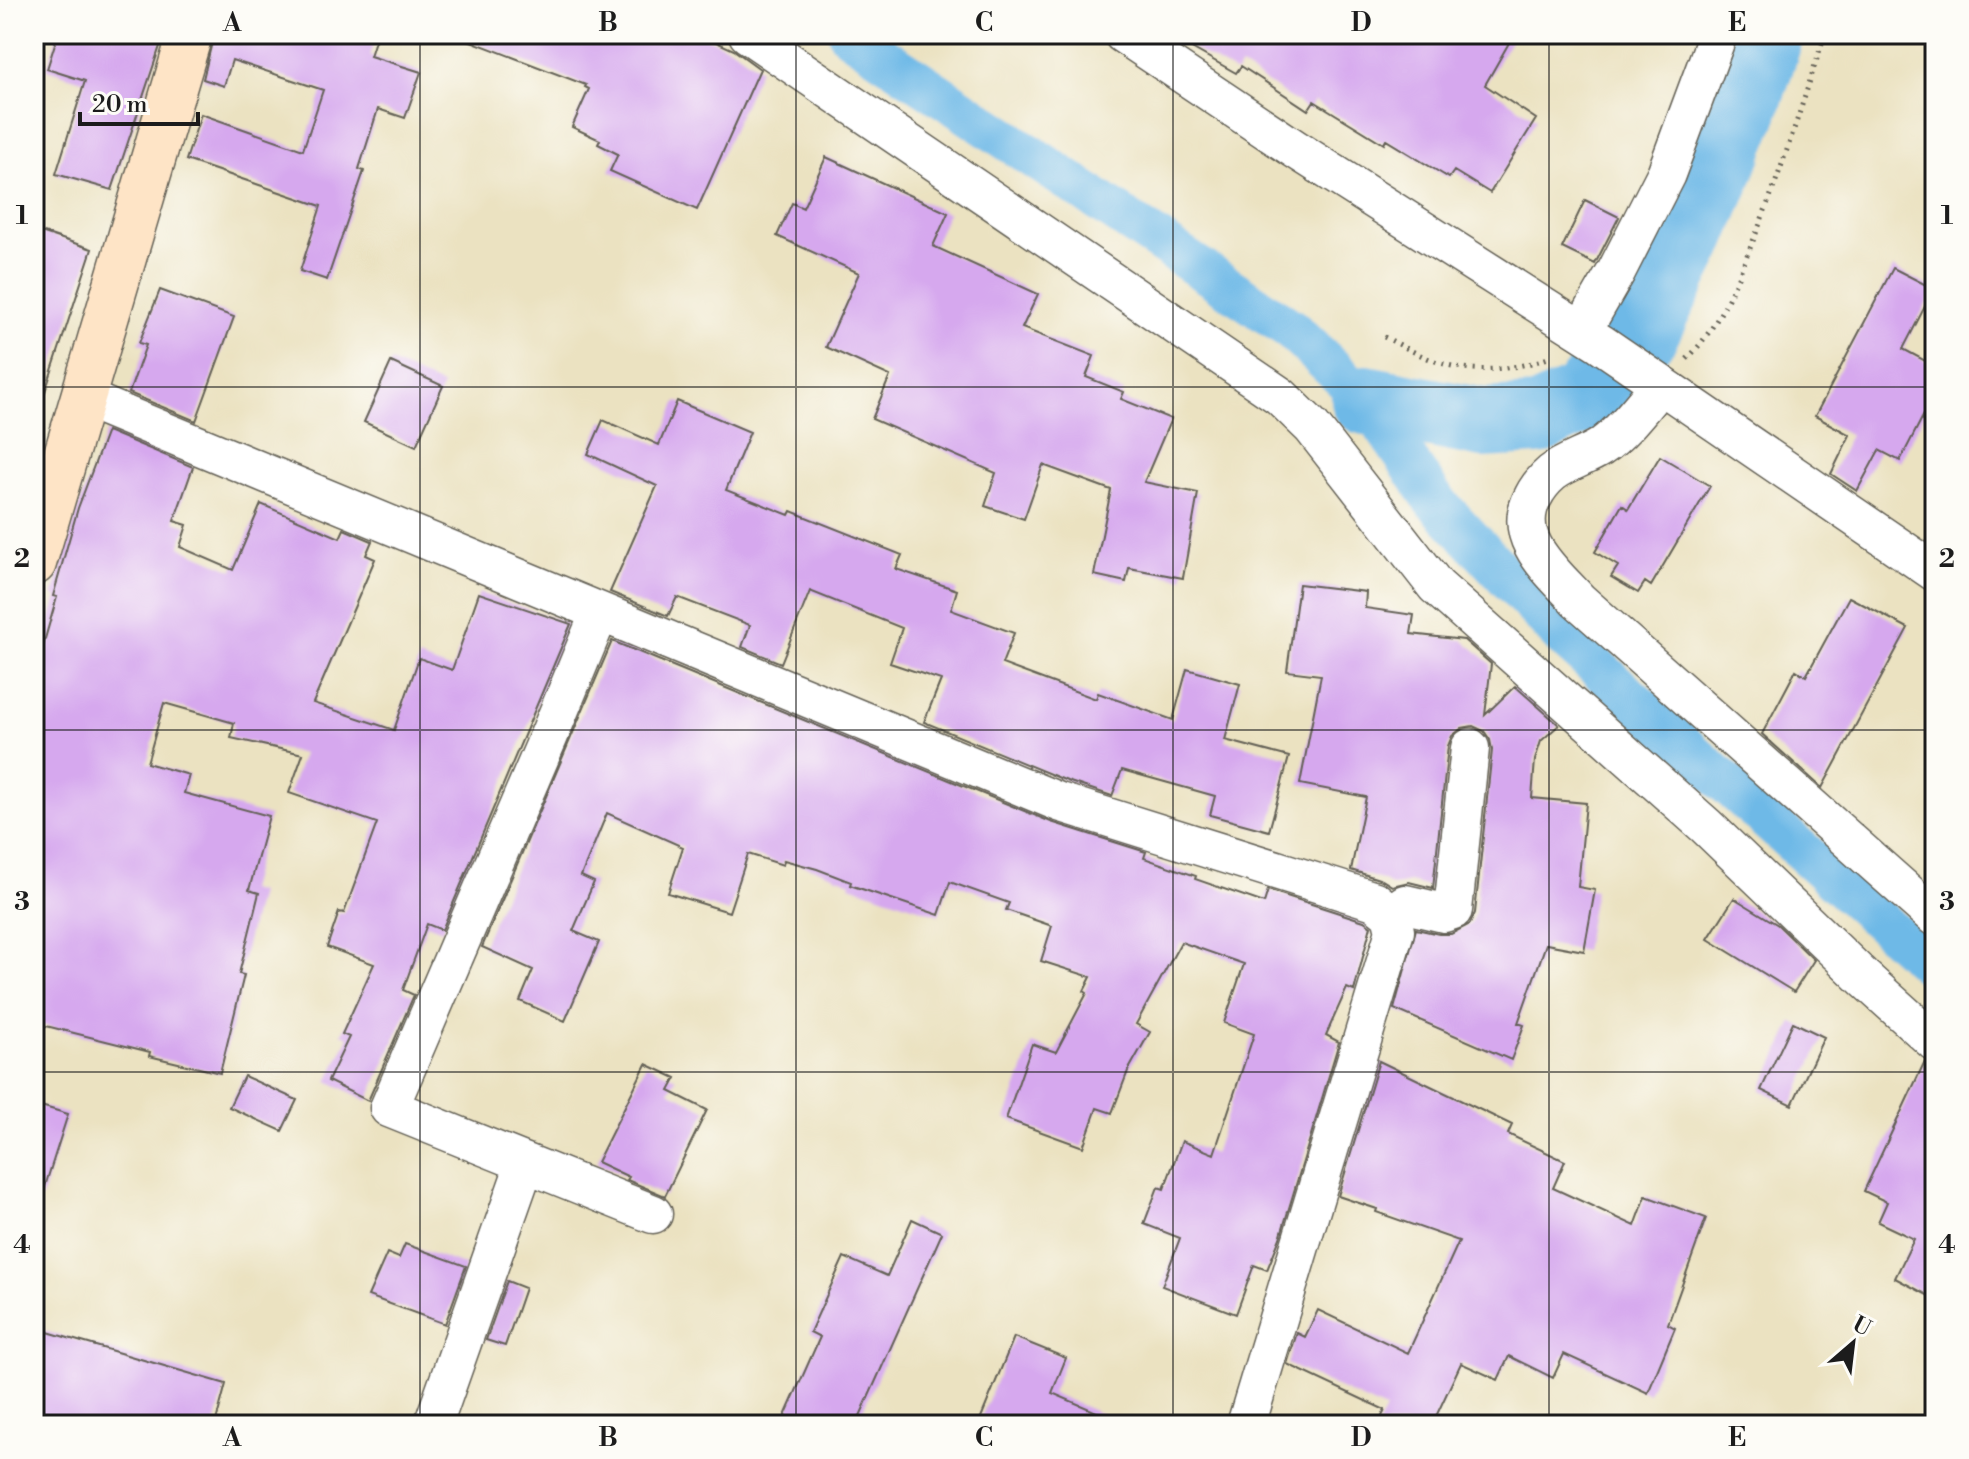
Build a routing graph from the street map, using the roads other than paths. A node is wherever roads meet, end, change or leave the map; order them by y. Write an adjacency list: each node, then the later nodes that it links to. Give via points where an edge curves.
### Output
1 (190, 34): 7 (main road)
2 (748, 34): 14 (street, via 1280,396 1331,450 1436,586 1706,826)
3 (1123, 34): 5 (street)
4 (1718, 34): 5 (street, via 1660,186 1616,272)
5 (1591, 337): 6 (street)
6 (1649, 377): 9 (street); 13 (street, via 1618,433 1552,474 1536,493 1525,526 1534,550 1578,600)
7 (84, 398): 8 (main road); 10 (street)
8 (34, 563)
9 (1935, 572)
10 (600, 612): 12 (street, via 1059,802 1375,901); 15 (street, via 389,1108)
11 (1470, 748): 12 (street, via 1453,910 1444,913 1405,904)
12 (1391, 914): 18 (street, via 1395,931)
13 (1935, 917)
14 (1935, 1042)
15 (525, 1164): 16 (street); 17 (street)
16 (653, 1214)
17 (433, 1425)
18 (1246, 1425)

